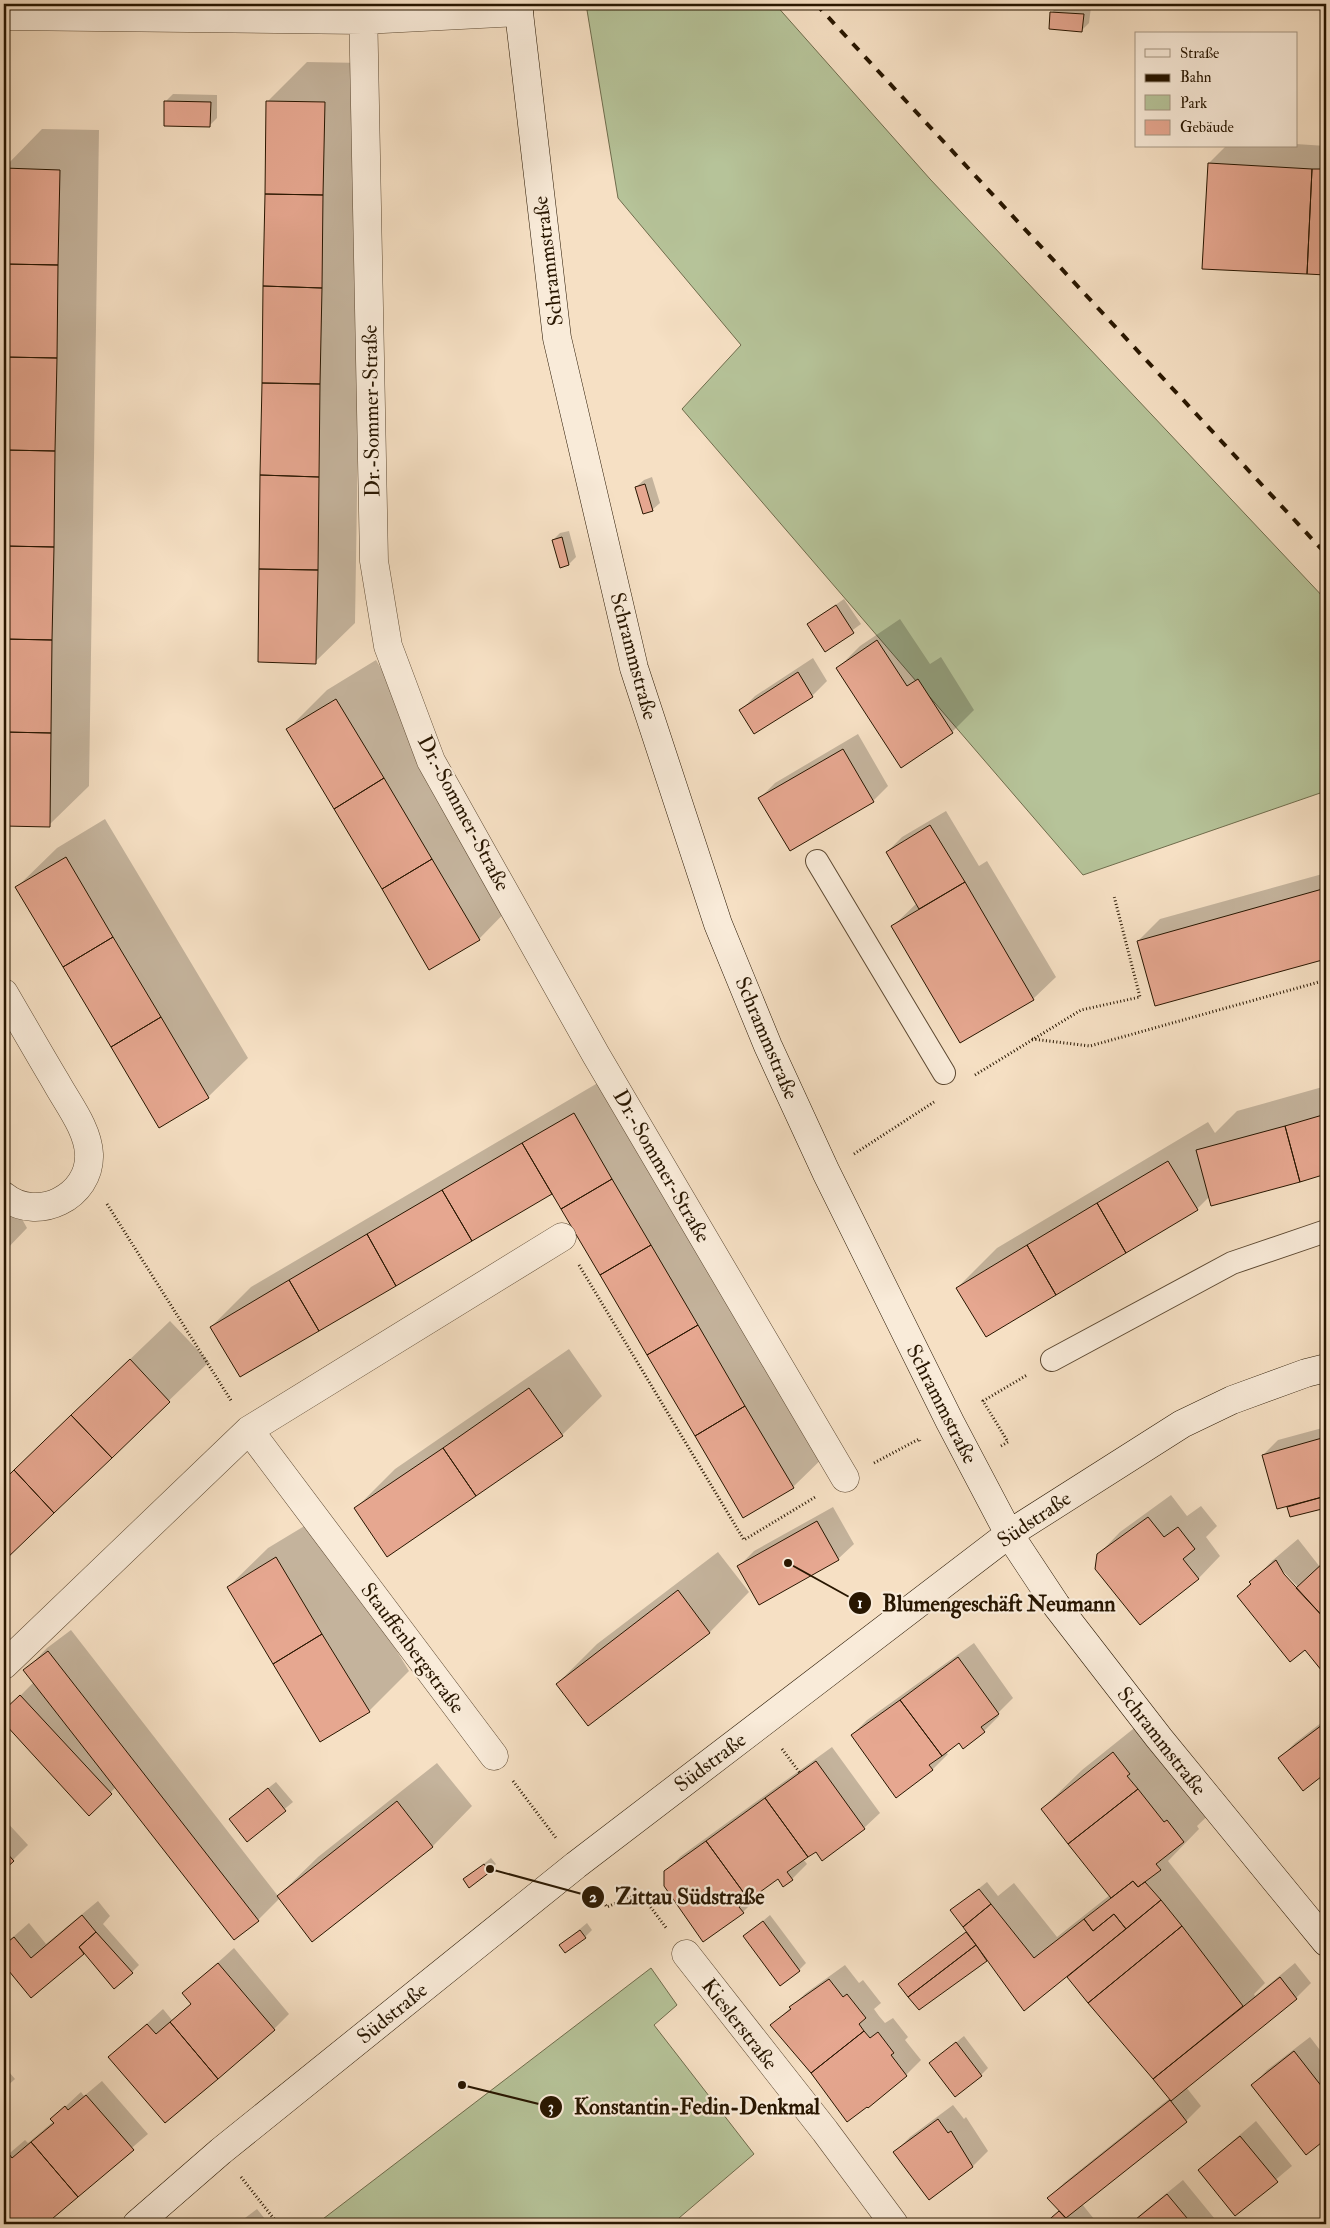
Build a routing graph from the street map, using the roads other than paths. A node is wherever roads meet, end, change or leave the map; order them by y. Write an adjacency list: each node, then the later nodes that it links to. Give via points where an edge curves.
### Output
1 (519, 8): 2 (street); 14 (street, Schrammstraße, via 557,338 634,668 718,924 768,1046 826,1172)
2 (363, 12): 3 (street); 13 (street, Dr.-Sommer-Straße, via 374,560 388,646 432,762 596,1055)
3 (4, 16)
4 (817, 861): 6 (lane)
5 (4, 992): 7 (street, via 82,1128 89,1155 86,1172 76,1189 52,1205 24,1208)
6 (944, 1073)
7 (4, 1196)
8 (1326, 1231): 10 (lane, via 1232,1263)
9 (562, 1237): 12 (street)
10 (1052, 1360)
11 (1326, 1368): 14 (street, Südstraße, via 1306,1372 1232,1400 1182,1424)
12 (250, 1430): 15 (street); 16 (street, Stauffenbergstraße)
13 (845, 1478)
14 (1009, 1534): 17 (street, Schrammstraße, via 1056,1605 1153,1730); 19 (street, Südstraße, via 576,1865 221,2151)
15 (4, 1665)
16 (494, 1756)
17 (1326, 1942)
18 (686, 1954): 20 (street, Kieslerstraße)
19 (137, 2224)
20 (894, 2224)

